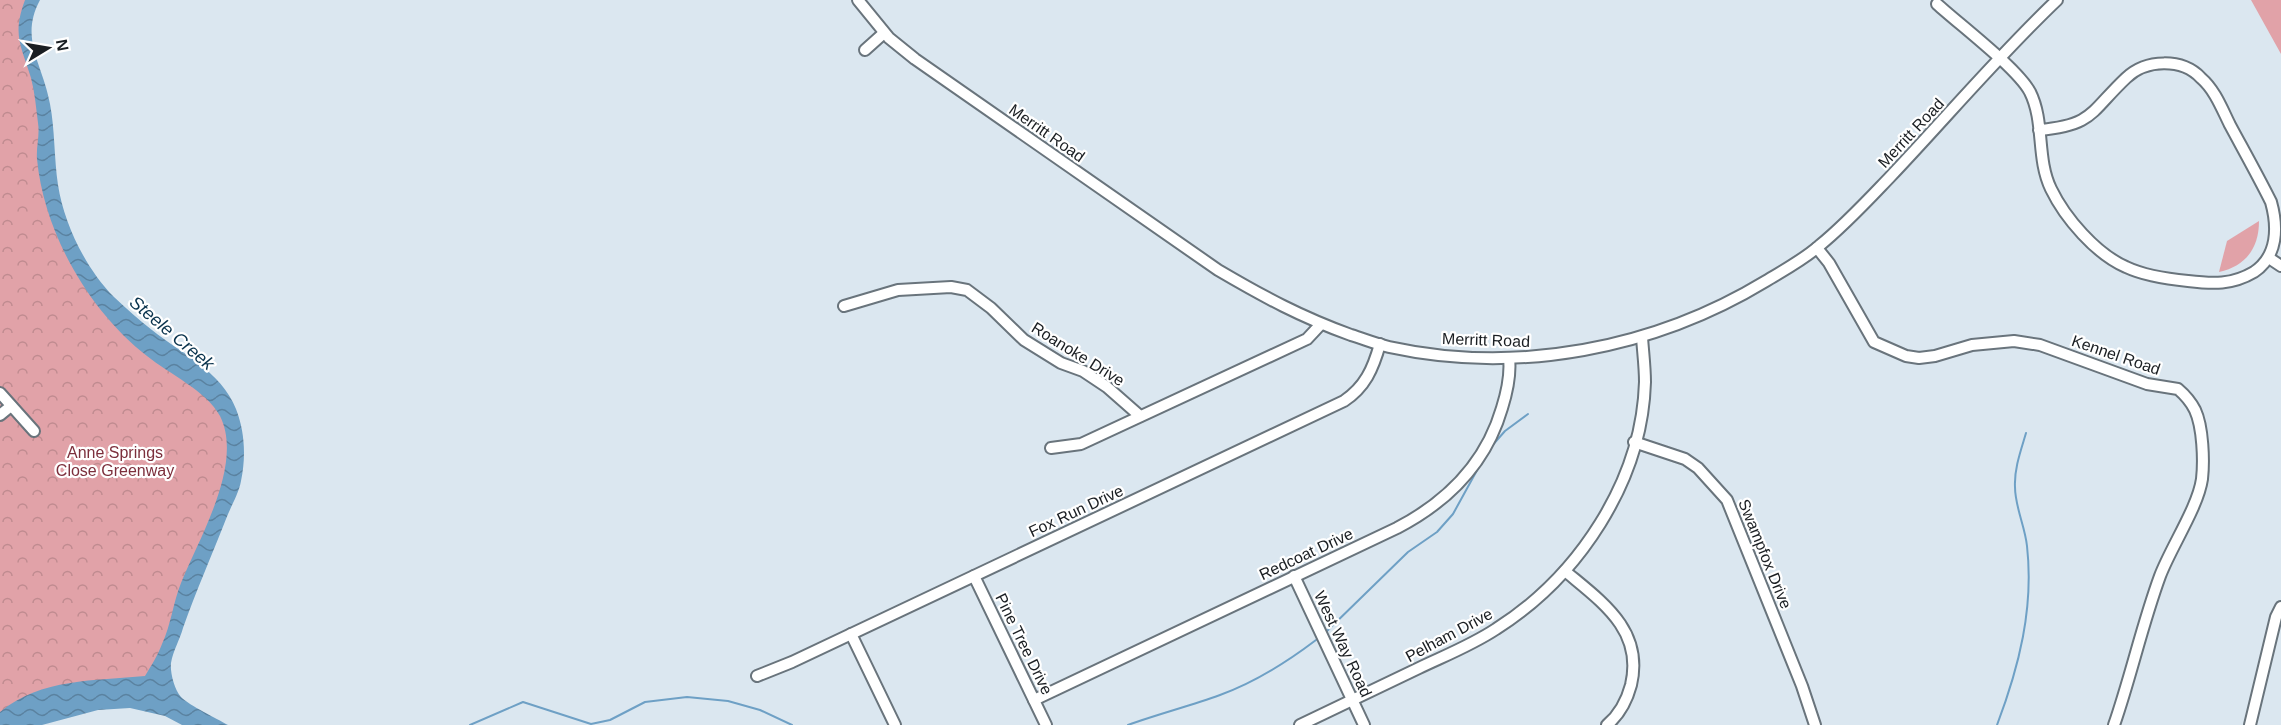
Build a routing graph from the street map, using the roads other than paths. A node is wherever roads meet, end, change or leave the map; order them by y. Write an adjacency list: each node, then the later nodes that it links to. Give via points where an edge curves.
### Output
1 (858, 0): 4 (street, Merritt Road)
2 (2057, 0): 6 (street, Merritt Road)
3 (1937, 4): 6 (street)
4 (884, 33): 5 (street); 12 (street, Merritt Road, via 915,59 1218,270)
5 (865, 50)
6 (2000, 59): 7 (street, via 2029,90 2037,109); 8 (street, Merritt Road, via 1846,223)
7 (2039, 130): 9 (street, via 2051,188 2063,208 2075,226 2124,267 2147,275 2216,284 2242,278); 9 (street, via 2077,124 2091,116 2128,76 2142,67 2178,64 2192,70 2211,90 2271,202 2276,220)
8 (1817, 248): 13 (street, Merritt Road, via 1740,297 1704,315); 37 (street, Kennel Road, via 1874,342 1906,356 1935,356 1994,342 2040,345 2147,384 2178,389 2195,409 2202,452 2201,482 2160,576)
9 (2269, 258): 10 (street)
10 (2281, 266)
11 (844, 306): 19 (street, Roanoke Drive, via 898,290 968,290 1024,340 1061,363 1083,371)
12 (1321, 324): 14 (street, Merritt Road); 19 (street, via 1307,339)
13 (1642, 337): 15 (street, Merritt Road, via 1578,351); 21 (street, Pelham Drive, via 1645,382)
14 (1380, 344): 15 (street, Merritt Road, via 1462,358); 24 (street, Fox Run Drive, via 1363,385 1344,401)
15 (1509, 358): 25 (street, Redcoat Drive, via 1509,379 1499,417 1478,460 1459,484 1415,518)
16 (0, 393): 17 (street)
17 (11, 406): 18 (street); 20 (street)
18 (0, 415)
19 (1140, 416): 22 (street, via 1081,444)
20 (34, 431)
21 (1635, 442): 23 (street, Pelham Drive, via 1607,512); 36 (street, Swampfox Drive, via 1685,459 1726,500)
22 (1051, 448)
23 (1565, 571): 30 (street, Pelham Drive, via 1496,630); 35 (street, via 1617,618 1632,647 1634,663 1628,695)
24 (974, 576): 27 (street, Fox Run Drive); 29 (street, Pine Tree Drive)
25 (1294, 576): 29 (street, Redcoat Drive); 30 (street, West Way Road)
26 (2281, 607): 38 (street)
27 (852, 634): 28 (street, Fox Run Drive); 31 (street)
28 (757, 676)
29 (1034, 700): 32 (street, Pine Tree Drive)
30 (1352, 700): 33 (street, Pelham Drive); 34 (street, West Way Road)
31 (895, 725)
32 (1046, 725)
33 (1300, 725)
34 (1364, 725)
35 (1607, 725)
36 (1815, 725)
37 (2114, 725)
38 (2250, 725)

